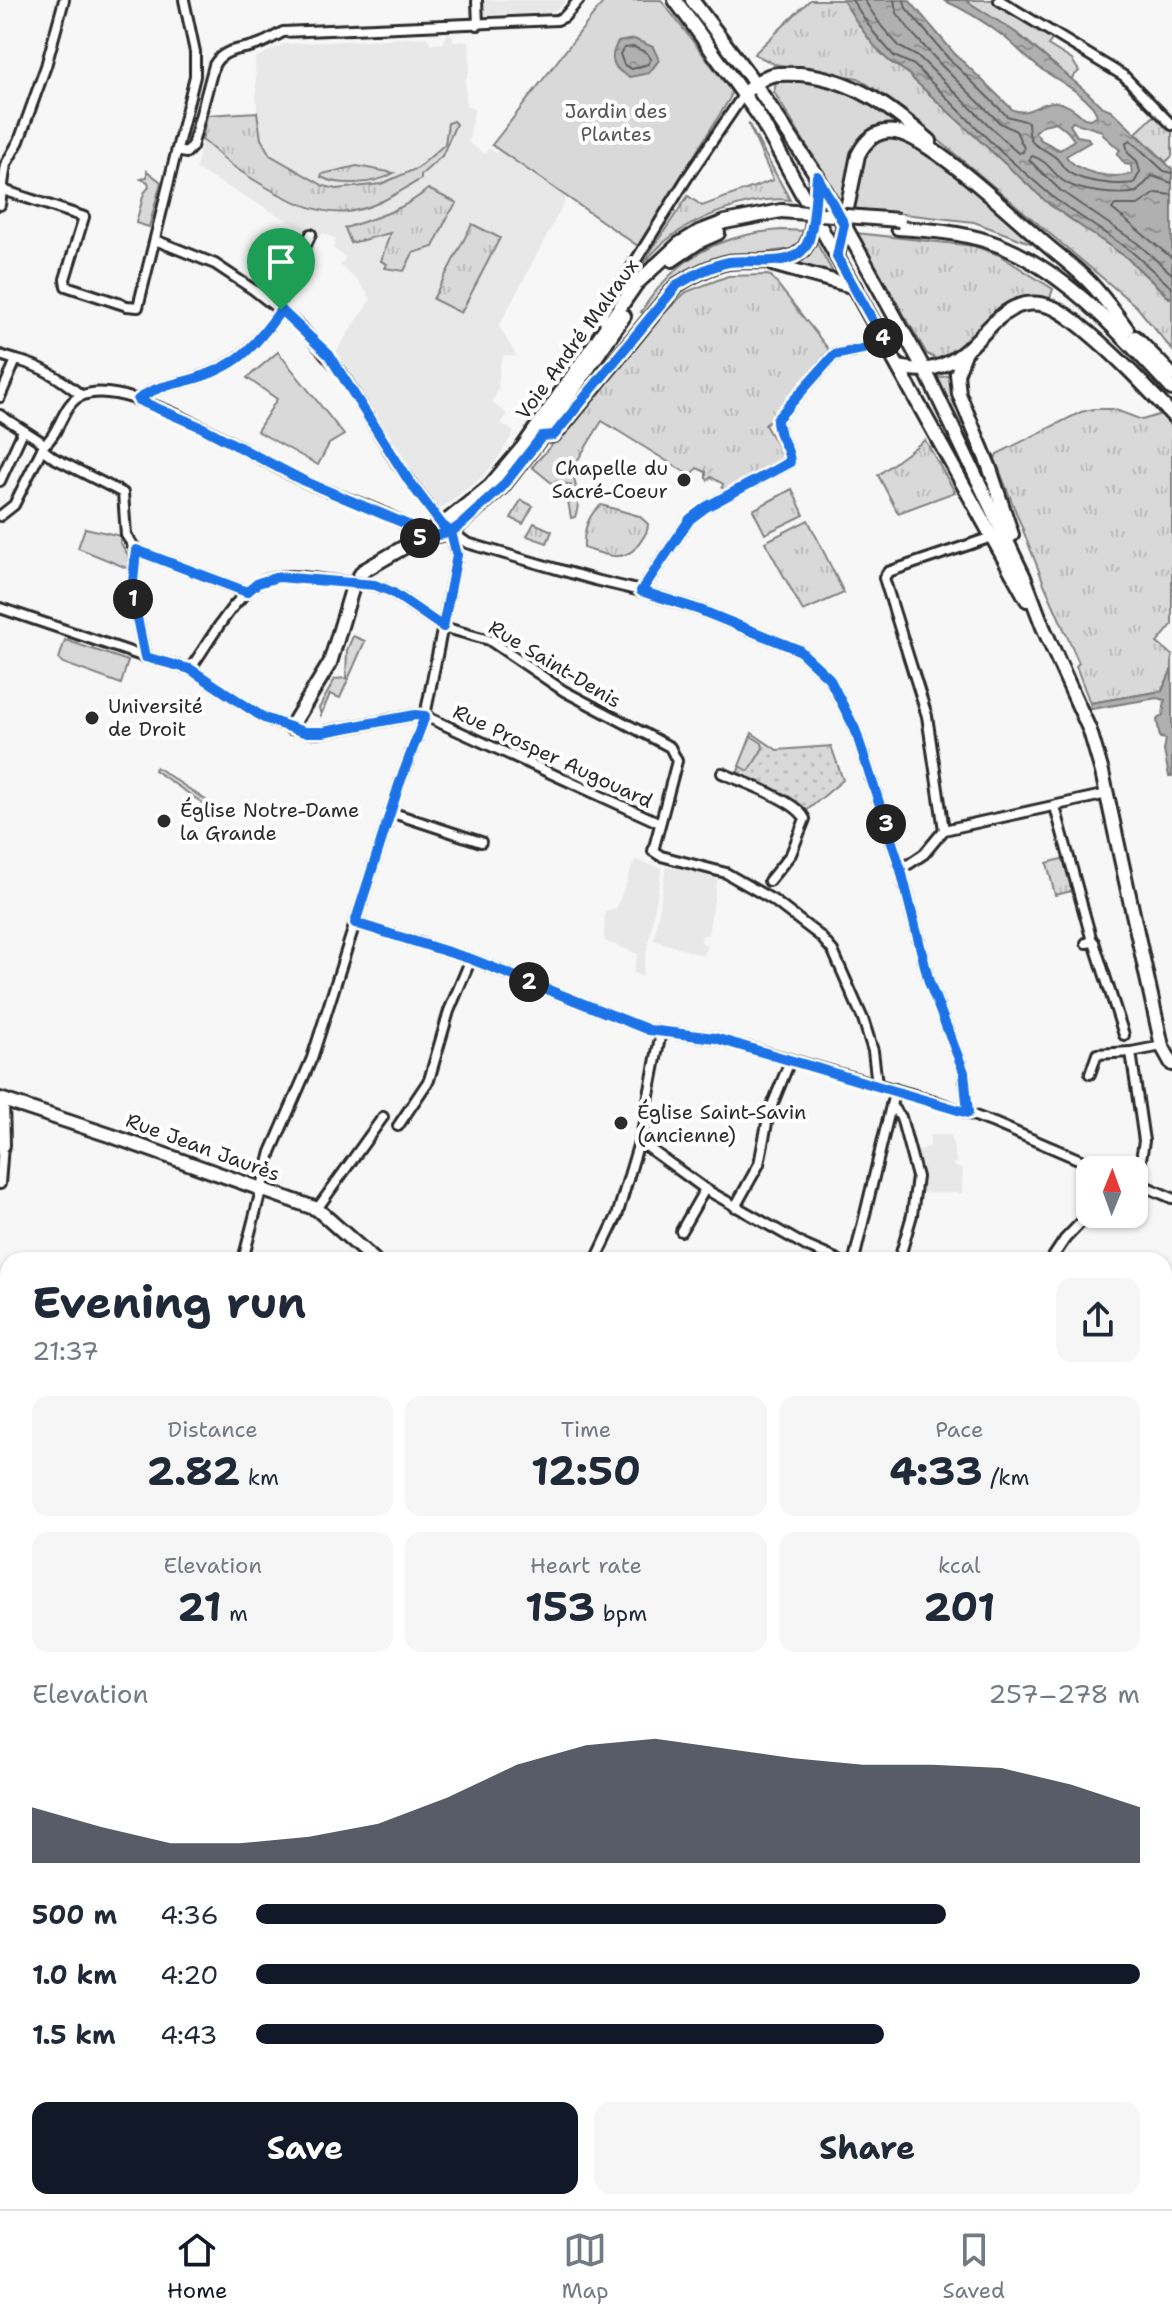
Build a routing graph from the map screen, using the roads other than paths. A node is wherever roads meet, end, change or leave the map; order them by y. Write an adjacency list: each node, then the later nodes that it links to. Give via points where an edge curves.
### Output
1 (64, 0): 14 (street, via 46,66)
2 (184, 0): 12 (street, via 195,76)
3 (477, 0): 8 (street)
4 (579, 0): 8 (street, via 557,20)
5 (675, 0): 10 (main road)
6 (692, 0): 9 (main road)
7 (999, 0): 11 (street, via 1124,76)
8 (478, 25): 12 (street, via 283,32 225,53 214,65 191,149)
9 (755, 84): 10 (main road); 15 (main road, via 776,72 826,77 855,87 904,119); 16 (main road)
10 (744, 94): 19 (main road); 29 (street, via 602,315)
11 (1172, 125)
12 (177, 151): 24 (street)
13 (1, 152): 14 (street)
14 (6, 164): 17 (street)
15 (964, 174): 21 (main road, via 910,136 876,134 858,155); 30 (main road, via 1091,284)
16 (817, 176): 19 (main road); 21 (main road)
17 (1, 189): 18 (street); 24 (street, via 84,217 65,279 67,288 137,307)
18 (0, 205)
19 (813, 210): 25 (main road); 26 (main road, via 810,238 803,249 788,258)
20 (781, 215): 22 (main road, Voie André Malraux); 29 (main road, Voie André Malraux, via 725,222 679,244 636,284); 46 (main road, Voie André Malraux, via 711,236 657,273)
21 (844, 224): 25 (main road); 36 (main road)
22 (898, 224): 30 (main road, Voie André Malraux, via 972,228 1020,246 1063,274); 37 (main road, Voie André Malraux, via 970,236 1017,254 1059,281)
23 (311, 234): 28 (street)
24 (155, 240): 28 (street, via 215,264)
25 (837, 257): 27 (main road)
26 (761, 262): 27 (main road); 46 (main road, via 719,265 677,285 564,424 554,435)
27 (855, 287): 31 (main road)
28 (279, 308): 41 (street, via 259,340 236,362 148,391); 55 (street, via 335,364 396,462)
29 (606, 327): 55 (main road, Voie André Malraux, via 511,462)
30 (1127, 329): 37 (main road, Voie André Malraux)
31 (886, 344): 35 (main road); 60 (street, via 834,355 776,421 790,462 690,519)
32 (965, 353): 36 (main road); 43 (main road, via 1010,309 1045,305 1120,359); 48 (main road, via 957,385)
33 (0, 355): 34 (street)
34 (16, 360): 39 (street, via 47,370); 40 (street)
35 (899, 367): 36 (main road); 45 (main road)
36 (924, 370): 49 (main road)
37 (1168, 375): 38 (main road, Voie André Malraux)
38 (1172, 389)
39 (81, 395): 41 (street, via 112,393); 47 (street)
40 (0, 397)
41 (138, 400): 57 (street, via 406,524)
42 (0, 415): 44 (street)
43 (1172, 415)
44 (23, 431): 47 (street); 51 (street)
45 (935, 433): 49 (main road); 50 (main road)
46 (542, 436): 55 (main road, Voie André Malraux, via 502,487)
47 (43, 446): 53 (street, via 14,505); 58 (street, via 54,458 123,493 126,535)
48 (981, 446): 49 (main road); 59 (main road)
49 (965, 449): 50 (main road); 54 (main road)
50 (951, 462): 56 (main road)
51 (3, 467): 52 (street)
52 (0, 481)
53 (0, 516)
54 (1001, 525): 56 (main road); 59 (main road)
55 (447, 528): 57 (main road, Voie André Malraux); 60 (street, via 467,543); 63 (street, via 457,555)
56 (992, 537): 64 (main road); 74 (street, via 888,572 884,578 927,716)
57 (421, 539): 68 (main road, Voie André Malraux, via 372,563 358,577 330,663)
58 (136, 550): 61 (street); 65 (street, via 132,593)
59 (1024, 577): 64 (main road)
60 (641, 591): 91 (street, via 799,650 829,678 855,729 901,870 929,982 964,1072)
61 (247, 592): 63 (street, Rue Saint-Denis, bridge, via 278,577 375,585); 66 (street)
62 (0, 608): 65 (street, Rue Prosper Augouard)
63 (443, 627): 67 (street); 73 (street, Rue Saint-Denis, via 489,640 564,691 670,747 677,761)
64 (1043, 627): 70 (main road, via 1090,731)
65 (145, 657): 66 (street, Rue Prosper Augouard)
66 (190, 669): 68 (street, Rue Prosper Augouard, via 264,718)
67 (425, 716): 68 (street, Rue Prosper Augouard, via 317,733); 72 (street); 73 (street, Rue Prosper Augouard)
68 (291, 727)
69 (722, 773): 77 (street, via 785,803 805,819 791,854)
70 (1107, 794): 71 (street); 82 (main road)
71 (1055, 807): 74 (street); 81 (street, via 1089,942)
72 (390, 812): 75 (street); 78 (street)
73 (660, 823): 87 (street, Rue Saint-Denis, via 653,851 726,873 773,900 833,951 863,1019)
74 (944, 830): 76 (street)
75 (481, 842)
76 (909, 864)
77 (769, 881)
78 (355, 923): 79 (street); 100 (street)
79 (471, 959): 80 (street); 93 (street, via 429,1080)
80 (661, 1032): 84 (street, via 715,1038); 94 (street)
81 (1124, 1035)
82 (1162, 1046): 83 (street); 85 (main road)
83 (1130, 1051): 86 (street, via 1097,1054); 96 (street, via 1144,1141)
84 (790, 1061): 87 (street); 103 (street, via 769,1113 759,1164)
85 (1172, 1064)
86 (1090, 1074)
87 (877, 1084): 88 (street)
88 (895, 1089): 90 (street); 91 (street)
89 (1, 1100): 95 (main road); 100 (main road, Rue Jean Jaurès)
90 (891, 1106): 111 (street); 112 (street, via 901,1117 917,1177)
91 (968, 1113): 97 (street)
92 (383, 1117): 104 (street)
93 (398, 1126)
94 (639, 1141): 101 (street); 109 (street, via 617,1216)
95 (1, 1146): 98 (street)
96 (1141, 1156)
97 (1076, 1158)
98 (0, 1184)
99 (1148, 1187): 102 (street)
100 (260, 1188): 104 (main road, Rue Jean Jaurès); 107 (street)
101 (705, 1189): 103 (street); 106 (street)
102 (1172, 1198)
103 (735, 1207): 110 (street)
104 (317, 1209): 108 (main road, Rue Jean Jaurès)
105 (1076, 1228): 113 (street)
106 (681, 1231)
107 (245, 1252)
108 (365, 1252)
109 (600, 1252)
110 (820, 1252)
111 (856, 1252)
112 (901, 1252)
113 (1056, 1252)

